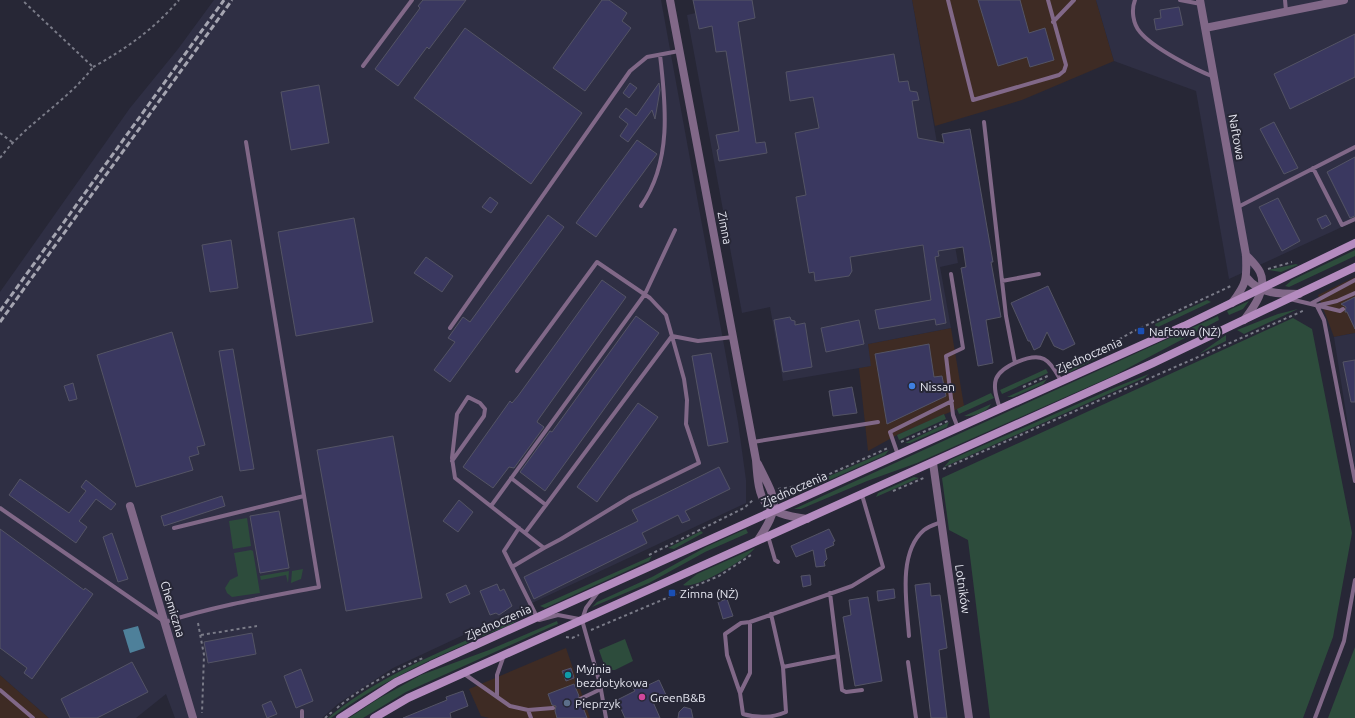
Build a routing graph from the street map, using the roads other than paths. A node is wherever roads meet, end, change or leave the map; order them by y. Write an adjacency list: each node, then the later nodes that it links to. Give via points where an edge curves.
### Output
1 (412, 0): 16 (lane)
2 (670, 0): 14 (street, Zimna)
3 (948, 0): 12 (lane, via 974,100 1059,75 1064,71 1066,65)
4 (1048, 0): 12 (lane)
5 (1074, 0): 12 (lane)
6 (1135, 0): 17 (lane, via 1134,19 1140,32 1194,69)
7 (1180, 0): 10 (lane)
8 (1285, 0): 11 (lane)
9 (1344, 0): 11 (street)
10 (1201, 2): 13 (street, Naftowa)
11 (1286, 12): 13 (street)
12 (1053, 22)
13 (1205, 28): 17 (street, Naftowa)
14 (679, 51): 15 (lane); 46 (street, Zimna)
15 (660, 55): 22 (lane, via 664,92 662,157 651,192); 44 (lane, via 647,57 630,71)
16 (363, 66)
17 (1214, 77): 23 (street, Naftowa)
18 (984, 122): 33 (lane)
19 (246, 142): 63 (lane)
20 (1355, 147): 21 (lane)
21 (1314, 168): 23 (lane); 24 (lane, via 1342,225)
22 (641, 206)
23 (1238, 207): 27 (street, Naftowa)
24 (1355, 219)
25 (675, 230): 36 (lane)
26 (1355, 243): 34 (main road, Zjednoczenia)
27 (1246, 255): 31 (street, Naftowa); 34 (street, via 1260,272)
28 (1355, 267): 37 (main road)
29 (952, 274): 50 (lane, via 963,348 946,356)
30 (1039, 274): 33 (lane)
31 (1247, 278): 34 (street); 39 (street, Naftowa, via 1241,292)
32 (1355, 280): 40 (lane)
33 (1002, 281): 47 (lane)
34 (1261, 289): 37 (street, via 1280,294); 39 (main road, Zjednoczenia); 43 (street, via 1253,308)
35 (1355, 293): 41 (lane)
36 (645, 294): 45 (lane, via 666,315); 48 (lane, via 597,262); 60 (lane)
37 (1298, 294): 38 (main road)
38 (1290, 299): 40 (lane); 43 (main road)
39 (1232, 303): 49 (main road, Zjednoczenia)
40 (1312, 303): 41 (lane)
41 (1317, 306): 42 (lane, via 1340,311); 59 (lane, via 1324,320)
42 (1343, 309)
43 (1244, 320): 58 (main road)
44 (450, 328)
45 (672, 336): 46 (lane, via 698,341); 64 (lane); 76 (lane, via 684,379 687,400 686,424 699,463 630,497)
46 (733, 337): 54 (street, Zimna)
47 (1015, 364): 49 (lane, via 1025,358 1043,358); 51 (lane, via 1000,372 996,379 995,389)
48 (517, 371)
49 (1061, 381): 51 (main road, Zjednoczenia)
50 (952, 401): 53 (lane); 55 (lane, via 890,432)
51 (1000, 409): 53 (main road, Zjednoczenia)
52 (878, 422): 54 (lane)
53 (958, 428): 55 (main road, Zjednoczenia)
54 (753, 442): 56 (street, Zimna)
55 (898, 455): 68 (main road, Zjednoczenia)
56 (756, 460): 68 (street, Zimna, via 772,491); 68 (street, Zimna, via 761,496 766,506)
57 (452, 461): 57 (lane, via 457,414 468,397 480,403 485,409 484,416); 66 (lane, via 455,478)
58 (933, 463): 62 (main road); 70 (street, Lotników)
59 (1354, 472): 61 (lane)
60 (512, 478): 64 (lane); 66 (lane)
61 (1355, 481)
62 (862, 495): 69 (main road); 81 (lane, via 884,567 852,586)
63 (304, 496): 71 (lane); 85 (lane, via 319,587 193,613)
64 (546, 505): 73 (lane)
65 (130, 506): 85 (street, Chemiczna)
66 (491, 506): 72 (lane)
67 (0, 508): 85 (lane)
68 (774, 511): 69 (street, via 790,517); 75 (street, via 770,523); 80 (main road, Zjednoczenia)
69 (807, 519): 74 (main road)
70 (941, 522): 88 (lane, via 924,530 915,542 906,563); 111 (street, Lotników)
71 (174, 528)
72 (519, 528): 73 (lane); 78 (lane, via 504,551)
73 (525, 533): 76 (lane)
74 (768, 536): 75 (main road); 77 (lane, via 775,560)
75 (758, 540): 84 (main road)
76 (544, 548): 78 (lane)
77 (778, 562)
78 (512, 567): 83 (lane)
79 (1355, 580): 112 (lane, via 1344,640)
80 (602, 588): 83 (main road, Zjednoczenia); 84 (lane, via 590,601)
81 (830, 593): 82 (lane); 90 (lane)
82 (771, 614): 86 (lane); 92 (lane)
83 (537, 617): 87 (main road, Zjednoczenia)
84 (582, 620): 87 (lane, via 558,615); 89 (main road); 94 (lane)
85 (165, 622): 103 (street, Chemiczna)
86 (750, 622): 97 (lane, via 750,673); 97 (lane, via 741,623 724,634 727,655)
87 (525, 623): 106 (main road, Zjednoczenia, via 396,682)
88 (909, 636)
89 (505, 654): 93 (main road); 98 (lane, via 497,675)
90 (838, 656): 92 (lane); 96 (lane, via 842,690)
91 (908, 662): 110 (lane)
92 (783, 667): 97 (lane, via 786,712 768,717 742,714)
93 (462, 673): 98 (lane); 107 (main road, via 408,698)
94 (601, 689): 99 (lane); 109 (lane)
95 (0, 690): 104 (lane)
96 (862, 690)
97 (740, 693)
98 (497, 696): 101 (lane, via 510,706)
99 (580, 699)
100 (553, 708): 101 (lane)
101 (528, 710): 108 (lane)
102 (302, 711): 105 (lane)
103 (197, 717)
104 (33, 718)
105 (302, 718)
106 (340, 718)
107 (374, 718)
108 (531, 718)
109 (606, 718)
110 (916, 718)
111 (969, 718)
112 (1315, 718)

